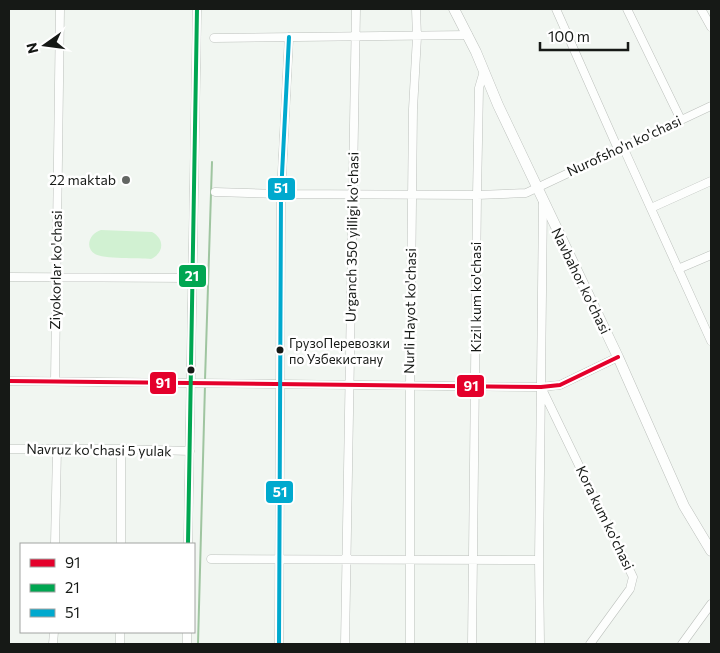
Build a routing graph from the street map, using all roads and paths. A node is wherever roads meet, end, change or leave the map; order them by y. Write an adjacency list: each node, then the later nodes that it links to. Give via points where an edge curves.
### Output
1 (60, 9): 31 (street, Ziyokorlar ko'chasi)
2 (197, 9): 32 (street)
3 (356, 9): 12 (street, Urganch 350 yilligi ko'chasi)
4 (416, 9): 13 (street, Nurli Hayot ko'chasi)
5 (454, 9): 10 (main road, Navbahor ko'chasi)
6 (556, 9): 18 (street)
7 (627, 9): 17 (street)
8 (701, 9): 9 (street)
9 (711, 27)
10 (468, 35): 13 (street); 15 (main road, Navbahor ko'chasi)
11 (289, 37): 12 (street); 14 (street); 22 (street)
12 (356, 37): 13 (street); 23 (street, Urganch 350 yilligi ko'chasi)
13 (417, 37): 24 (street, Nurli Hayot ko'chasi)
14 (214, 38)
15 (484, 71): 20 (main road, Navbahor ko'chasi); 25 (street, Kizil kum ko'chasi, via 479,88)
16 (711, 106): 17 (street, Nurofsho'n ko'chasi)
17 (681, 120): 18 (street, Nurofsho'n ko'chasi)
18 (620, 148): 20 (street, Nurofsho'n ko'chasi); 27 (street)
19 (711, 181): 27 (street)
20 (536, 187): 25 (street, Nurofsho'n ko'chasi, via 526,193); 26 (main road, Navbahor ko'chasi)
21 (215, 192): 22 (street, Nurofsho'n ko'chasi)
22 (281, 194): 23 (street, Nurofsho'n ko'chasi); 38 (street)
23 (353, 195): 24 (street, Nurofsho'n ko'chasi); 39 (street, Urganch 350 yilligi ko'chasi)
24 (412, 195): 25 (street, Nurofsho'n ko'chasi); 40 (street, Nurli Hayot ko'chasi)
25 (477, 195): 41 (street, Kizil kum ko'chasi)
26 (543, 202): 34 (main road, Navbahor ko'chasi); 42 (street, Kora kum ko'chasi)
27 (650, 208): 29 (street)
28 (711, 255): 29 (street)
29 (678, 270): 33 (street)
30 (9, 277): 31 (street)
31 (56, 277): 32 (street); 36 (street, Ziyokorlar ko'chasi)
32 (192, 278): 37 (street)
33 (711, 341)
34 (618, 357): 42 (street, via 560,385); 50 (main road, Navbahor ko'chasi, via 684,506)
35 (9, 381): 36 (street)
36 (55, 381): 37 (street)
37 (190, 382): 38 (street); 46 (street)
38 (282, 383): 39 (street); 52 (street)
39 (350, 384): 40 (street); 53 (street, Urganch 350 yilligi ko'chasi)
40 (410, 385): 41 (street); 54 (street, Nurli Hayot ko'chasi)
41 (475, 386): 42 (street); 55 (street, Kizil kum ko'chasi)
42 (541, 387): 56 (street, Kora kum ko'chasi); 63 (street, Kora kum ko'chasi, via 633,577 630,589)
43 (9, 449): 44 (street, Navruz ko'chasi 5 yulak)
44 (57, 449): 45 (street, Navruz ko'chasi 5 yulak); 47 (street)
45 (121, 449): 46 (street, Navruz ko'chasi 5 yulak); 48 (street)
46 (190, 451): 49 (street)
47 (55, 543)
48 (121, 543)
49 (188, 543)
50 (711, 551)
51 (212, 559): 52 (street)
52 (280, 560): 53 (street); 58 (street)
53 (347, 560): 54 (street); 59 (street, Urganch 350 yilligi ko'chasi)
54 (409, 560): 55 (street); 60 (street, Nurli Hayot ko'chasi)
55 (474, 560): 56 (street); 61 (street, Kizil kum ko'chasi)
56 (539, 560): 62 (street, Kora kum ko'chasi)
57 (711, 604): 64 (street)
58 (279, 644)
59 (345, 644)
60 (410, 644)
61 (472, 644)
62 (540, 644)
63 (590, 644)
64 (682, 644)

